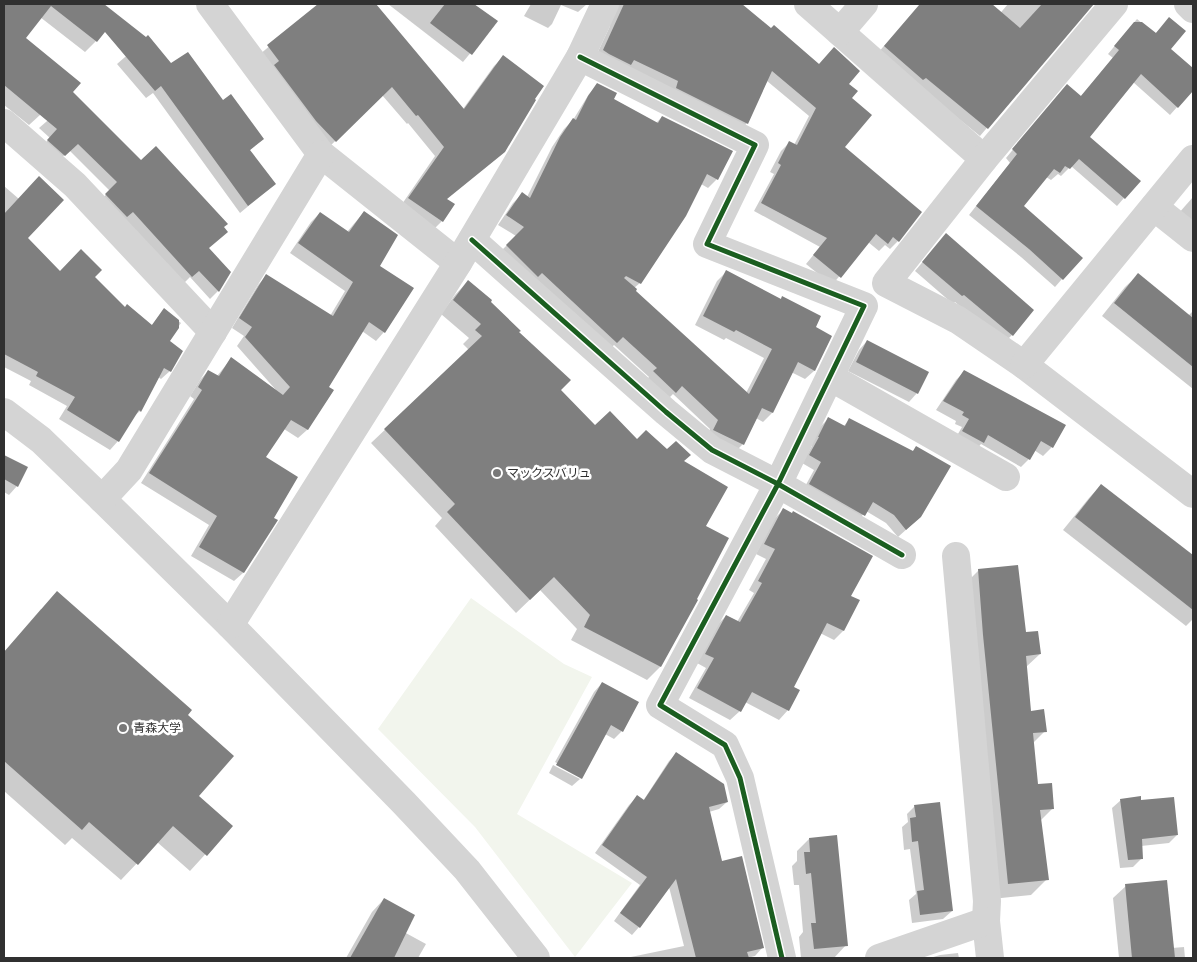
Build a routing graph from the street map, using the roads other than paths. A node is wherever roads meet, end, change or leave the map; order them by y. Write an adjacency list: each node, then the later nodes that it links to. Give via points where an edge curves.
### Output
1 (210, 4): 11 (street)
2 (605, 4): 9 (street)
3 (808, 4): 8 (street)
4 (864, 4): 8 (street)
5 (1114, 4): 12 (street)
6 (1188, 4): 7 (street)
7 (1193, 9)
8 (840, 32): 12 (street)
9 (580, 57): 16 (street); 20 (street, via 755,145 707,244 864,306)
10 (4, 123): 18 (street, via 75,185)
11 (321, 154): 17 (street); 18 (street)
12 (984, 159): 19 (street, via 886,283 958,320)
13 (1193, 159): 14 (street)
14 (1154, 207): 15 (street); 19 (street)
15 (1193, 238)
16 (472, 240): 17 (street); 23 (street, via 712,450)
17 (458, 263): 28 (street)
18 (213, 332): 25 (street, via 129,470)
19 (1024, 365): 24 (street)
20 (830, 377): 22 (street); 23 (street)
21 (4, 412): 25 (street, via 41,440)
22 (1006, 477)
23 (778, 484): 26 (street); 31 (street, via 660,705 725,745 740,778)
24 (1193, 494)
25 (102, 499): 28 (street)
26 (902, 555)
27 (956, 556): 29 (street, via 987,901)
28 (230, 625): 30 (street, via 467,870)
29 (986, 922): 32 (street); 33 (street)
30 (536, 958)
31 (782, 958)
32 (879, 958)
33 (990, 958)

